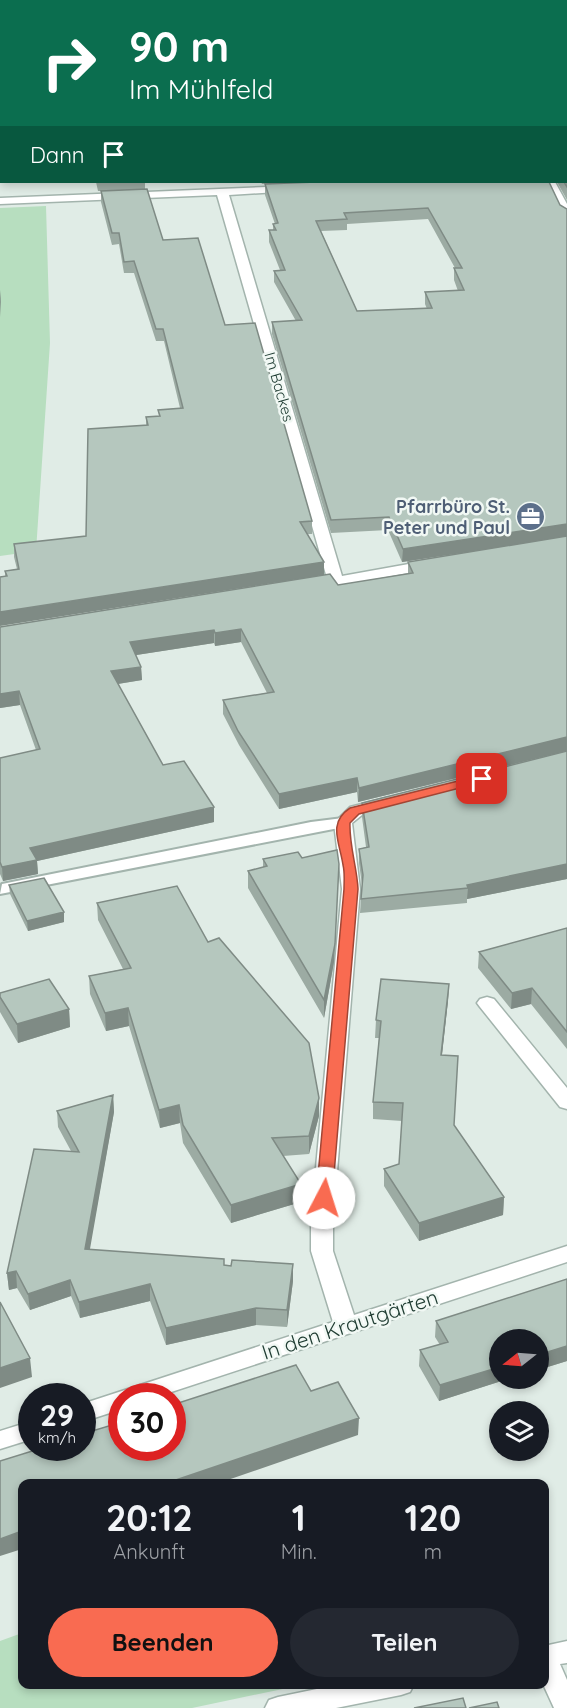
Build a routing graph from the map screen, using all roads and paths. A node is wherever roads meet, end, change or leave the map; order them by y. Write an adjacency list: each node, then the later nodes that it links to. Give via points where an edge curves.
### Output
1 (550, 183): 5 (street)
2 (305, 188): 3 (street)
3 (213, 189): 4 (street); 7 (street, Im Backes)
4 (0, 201)
5 (567, 215)
6 (443, 563): 7 (street)
7 (336, 582): 8 (street)
8 (294, 588)
9 (399, 800): 10 (street, via 355,811)
10 (343, 823): 11 (lane, via 311,826); 15 (street, via 351,889 322,1251)
11 (2, 889)
12 (487, 1003): 13 (street)
13 (567, 1102)
14 (567, 1254): 15 (street, In den Krautgärten)
15 (346, 1326): 16 (street, In den Krautgärten)
16 (173, 1383)
17 (18, 1434): 18 (street)
18 (0, 1440)
19 (567, 1652): 20 (street)
20 (549, 1656)
21 (549, 1668): 24 (street)
22 (375, 1689): 23 (street)
23 (278, 1708)
24 (567, 1708)

